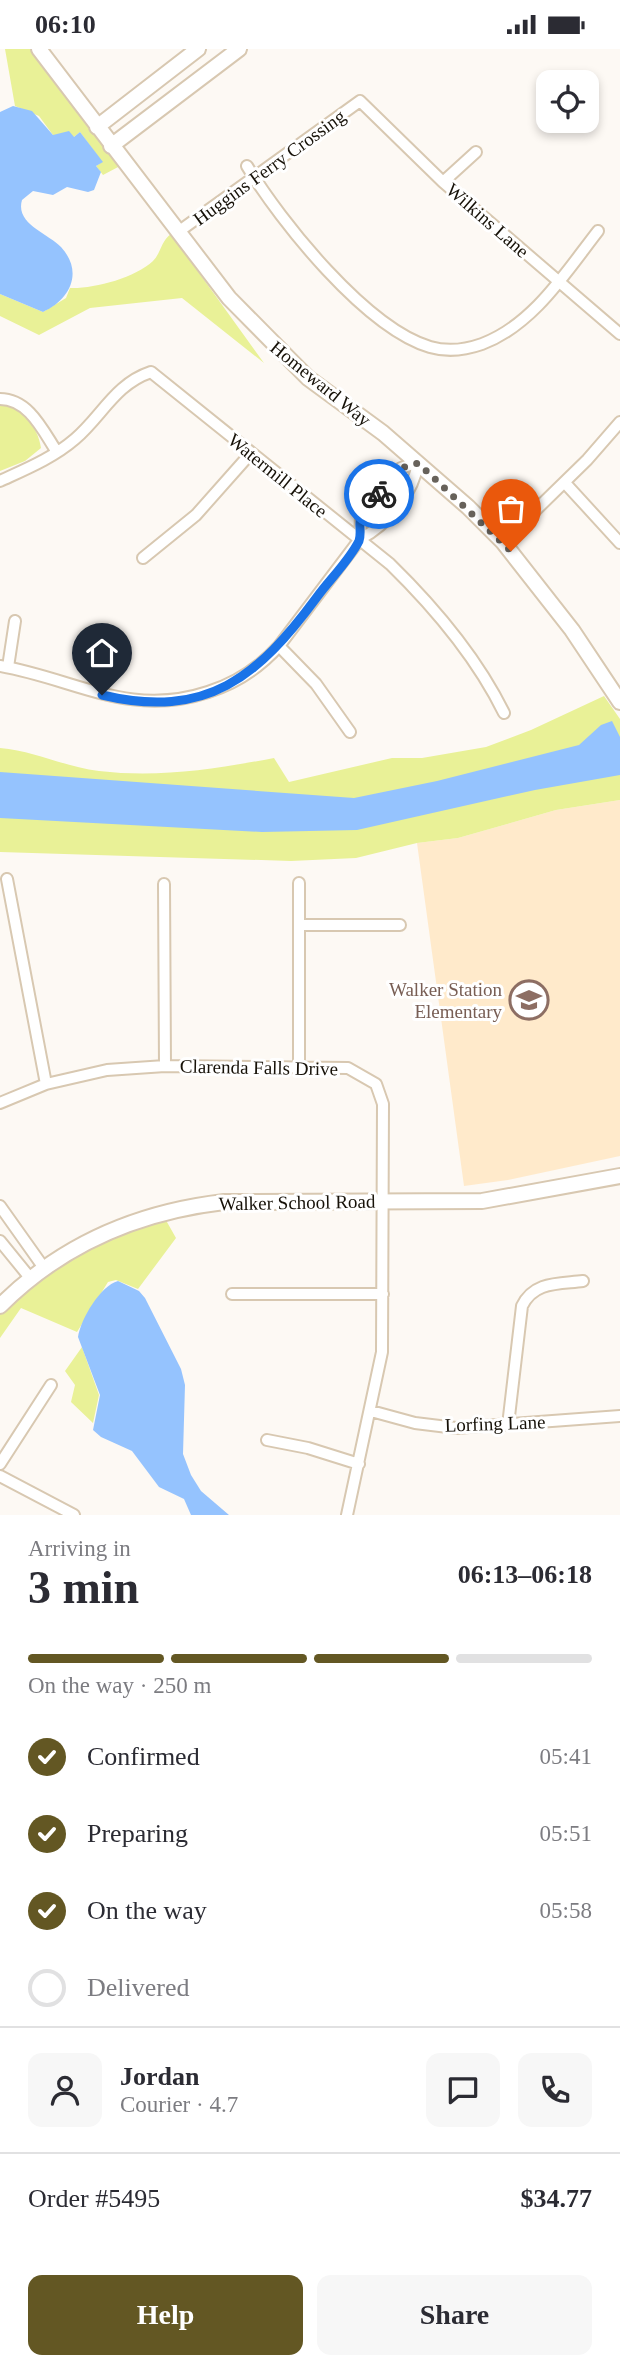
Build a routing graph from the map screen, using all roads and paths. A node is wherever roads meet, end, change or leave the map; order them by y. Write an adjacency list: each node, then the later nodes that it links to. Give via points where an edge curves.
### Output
1 (38, 49): 5 (street, Homeward Way)
2 (198, 49): 5 (street)
3 (239, 49): 6 (street)
4 (360, 101): 9 (street, Huggins Ferry Crossing); 10 (street, Wilkins Lane)
5 (97, 127): 6 (street, Homeward Way)
6 (111, 146): 12 (street, Homeward Way)
7 (476, 152): 10 (street)
8 (247, 166): 9 (street)
9 (254, 178): 12 (street, Huggins Ferry Crossing); 13 (street, via 337,280 378,317 432,348 469,348 500,335)
10 (443, 182): 13 (street, Wilkins Lane)
11 (598, 231): 13 (street)
12 (178, 232): 19 (street, Homeward Way, via 272,345)
13 (559, 281): 14 (street, Wilkins Lane)
14 (620, 334)
15 (0, 399): 17 (street, via 28,410)
16 (620, 422): 21 (street)
17 (57, 451): 18 (street, Watermill Place, via 77,437 135,377 151,372); 20 (street)
18 (251, 453): 22 (street, Watermill Place); 25 (street, via 196,515)
19 (418, 463): 22 (street, via 416,483 375,531); 22 (street, via 401,468 361,515); 23 (street, Homeward Way)
20 (0, 481)
21 (565, 483): 23 (street); 24 (street)
22 (360, 540): 27 (street); 30 (street, Watermill Place, via 434,610 477,666)
23 (503, 542): 29 (street, Homeward Way, via 565,620)
24 (620, 543)
25 (143, 558)
26 (15, 621): 28 (street)
27 (279, 646): 28 (street, via 233,683 161,702 116,698); 31 (street, via 324,694)
28 (4, 666)
29 (620, 702)
30 (504, 712)
31 (350, 732)
32 (7, 879): 39 (street)
33 (299, 883): 35 (street)
34 (164, 884): 37 (street)
35 (299, 925): 36 (street); 38 (street)
36 (400, 925)
37 (165, 1066): 38 (street, Clarenda Falls Drive); 39 (street, Clarenda Falls Drive, via 107,1070)
38 (299, 1066): 42 (street, Clarenda Falls Drive, via 348,1068 376,1084 383,1104)
39 (46, 1084): 40 (street, Clarenda Falls Drive)
40 (0, 1103)
41 (620, 1176): 42 (street, Walker School Road, via 502,1199)
42 (384, 1201): 45 (street, Walker School Road, via 199,1205 106,1231); 49 (street, Clarenda Falls Drive)
43 (0, 1206): 45 (street)
44 (0, 1241): 46 (street)
45 (44, 1268): 46 (street, Walker School Road)
46 (31, 1279): 50 (street, Walker School Road)
47 (583, 1281): 54 (street, via 545,1286 528,1294 522,1306)
48 (232, 1294): 49 (street)
49 (383, 1294): 52 (street, Clarenda Falls Drive, via 382,1352)
50 (0, 1306)
51 (51, 1385): 56 (street)
52 (371, 1411): 54 (street, Lorfing Lane, via 456,1428); 57 (street, Clarenda Falls Drive)
53 (620, 1416): 54 (street, Lorfing Lane)
54 (508, 1425)
55 (267, 1440): 57 (street)
56 (0, 1464)
57 (359, 1464): 60 (street, Clarenda Falls Drive)
58 (0, 1476): 59 (street)
59 (74, 1515)
60 (347, 1515)

